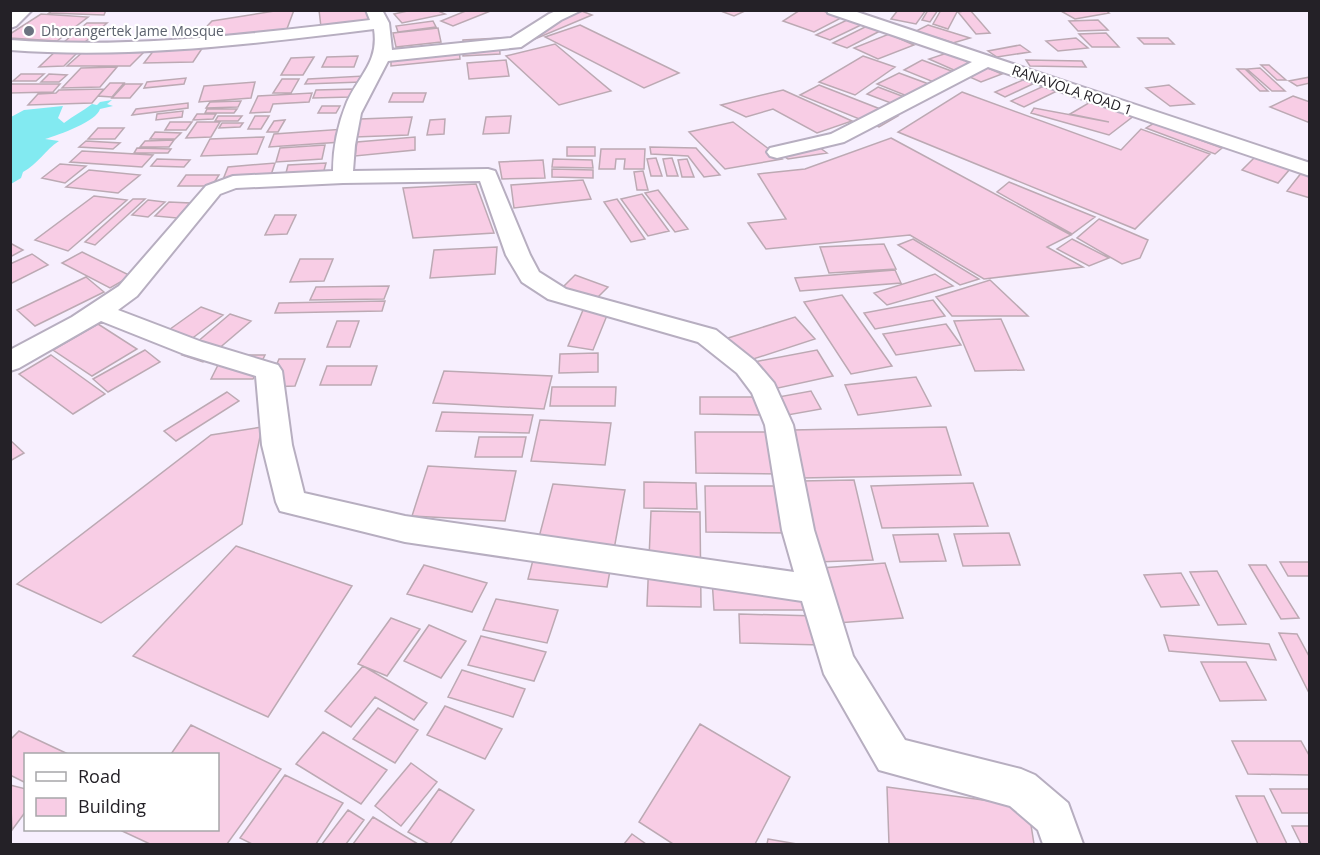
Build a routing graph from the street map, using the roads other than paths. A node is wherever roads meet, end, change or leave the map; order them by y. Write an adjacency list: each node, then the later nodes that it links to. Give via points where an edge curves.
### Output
1 (25, 10): 5 (street)
2 (574, 10): 7 (street, via 555,17 515,43)
3 (834, 10): 8 (street, RANAVOLA ROAD 1)
4 (378, 17): 6 (street, via 273,36 191,43 101,47); 7 (street)
5 (10, 23)
6 (10, 45)
7 (384, 56): 11 (street, via 353,111 342,163)
8 (987, 61): 9 (street, via 837,138); 10 (street, RANAVOLA ROAD 1)
9 (777, 152)
10 (1310, 170)
11 (343, 177): 12 (street, via 233,182 213,190 128,291); 14 (street, via 488,175 530,277 557,294 707,336 746,367 764,390 778,425 798,530)
12 (98, 311): 13 (street); 14 (street, via 193,348 269,371 277,445 291,502 405,529)
13 (10, 362)
14 (816, 589): 15 (street, via 837,662 893,756 1021,789 1054,817)
15 (1063, 844)

